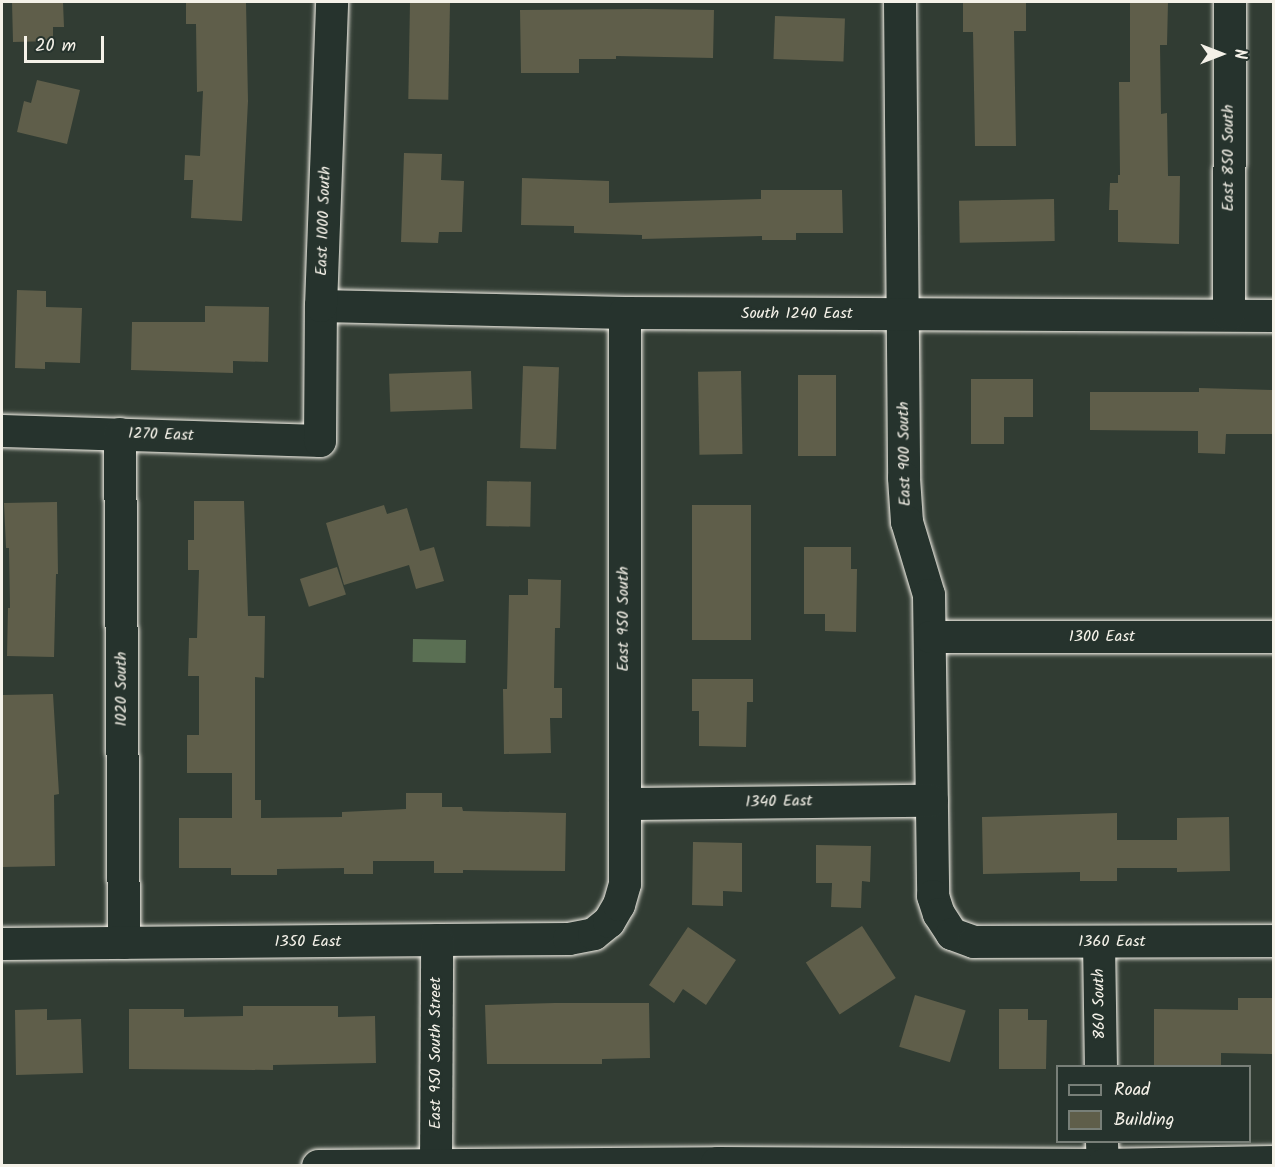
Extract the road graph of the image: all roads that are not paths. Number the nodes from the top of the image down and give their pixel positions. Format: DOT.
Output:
graph roads {
  1 [pos="332,2"];
  2 [pos="900,2"];
  3 [pos="1230,2"];
  4 [pos="321,306"];
  5 [pos="625,313"];
  6 [pos="903,315"];
  7 [pos="1229,315"];
  8 [pos="1274,316"];
  9 [pos="2,431"];
  10 [pos="120,434"];
  11 [pos="320,441"];
  12 [pos="930,637"];
  13 [pos="1274,637"];
  14 [pos="932,801"];
  15 [pos="625,804"];
  16 [pos="609,922"];
  17 [pos="952,934"];
  18 [pos="437,940"];
  19 [pos="1274,941"];
  20 [pos="1099,942"];
  21 [pos="124,943"];
  22 [pos="2,944"];
  23 [pos="1101,1065"];
  24 [pos="1102,1143"];
  25 [pos="1274,1162"];
  26 [pos="717,1164"];
  27 [pos="436,1165"];
  28 [pos="1102,1165"];
  29 [pos="318,1166"];
  1 -- 4 [label="street, East 1000 South"];
  2 -- 6 [label="street, East 900 South"];
  3 -- 7 [label="street, East 850 South"];
  4 -- 5 [label="street, South 1240 East"];
  4 -- 11 [label="street, East 1000 South"];
  5 -- 6 [label="street, South 1240 East"];
  5 -- 15 [label="street, East 950 South"];
  6 -- 7 [label="street, South 1240 East"];
  6 -- 12 [label="street, East 900 South"];
  7 -- 8 [label="street, South 1240 East"];
  9 -- 10 [label="street, 1270 East"];
  10 -- 11 [label="street, 1270 East"];
  10 -- 21 [label="street, 1020 South"];
  12 -- 13 [label="street, 1300 East"];
  12 -- 14 [label="street, East 900 South"];
  14 -- 15 [label="street, 1340 East"];
  14 -- 17 [label="street, East 900 South"];
  15 -- 16 [label="street, East 950 South"];
  16 -- 18 [label="street, 1350 East"];
  17 -- 20 [label="street, 1360 East"];
  18 -- 21 [label="street, 1350 East"];
  18 -- 27 [label="street, East 950 South Street"];
  19 -- 20 [label="street, 1360 East"];
  20 -- 23 [label="street, 860 South"];
  21 -- 22 [label="street, 1350 East"];
  24 -- 28 [label="street"];
  25 -- 28 [label="street"];
  26 -- 27 [label="street"];
  26 -- 28 [label="street"];
  27 -- 29 [label="street"];
}
